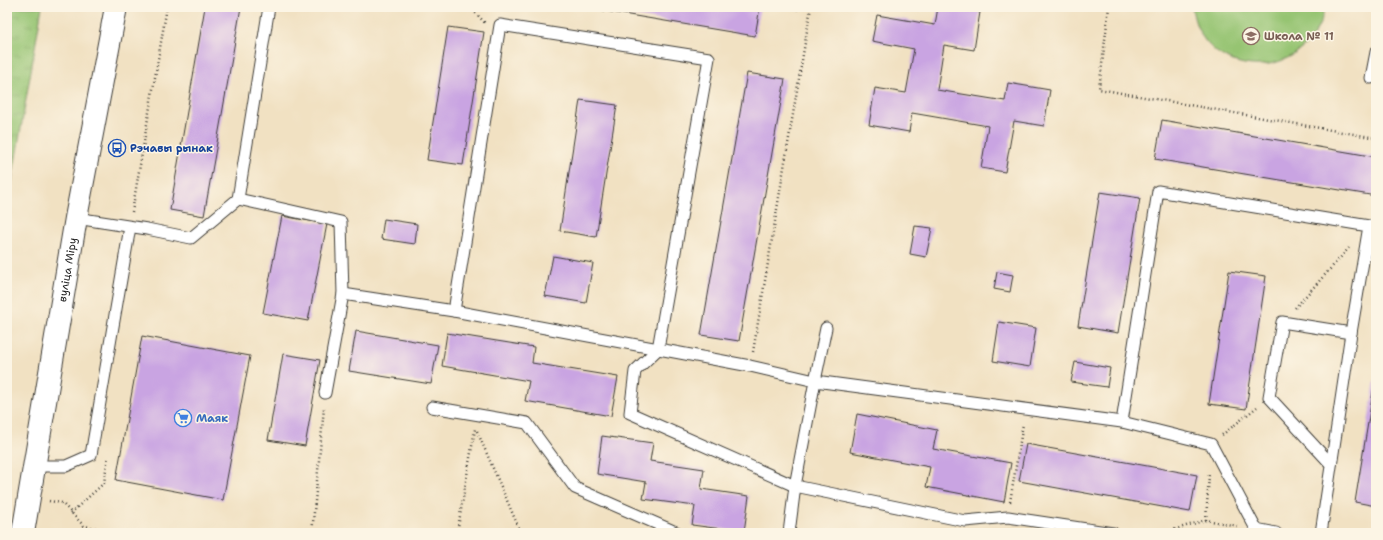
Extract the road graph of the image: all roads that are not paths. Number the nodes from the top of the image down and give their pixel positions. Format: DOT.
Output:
graph roads {
  1 [pos="116,7"];
  2 [pos="269,7"];
  3 [pos="1376,52"];
  4 [pos="1371,78"];
  5 [pos="238,199"];
  6 [pos="76,218"];
  7 [pos="130,227"];
  8 [pos="343,294"];
  9 [pos="454,311"];
  10 [pos="826,328"];
  11 [pos="1350,333"];
  12 [pos="658,349"];
  13 [pos="815,381"];
  14 [pos="325,393"];
  15 [pos="432,407"];
  16 [pos="1122,422"];
  17 [pos="1331,464"];
  18 [pos="34,466"];
  19 [pos="795,486"];
  20 [pos="22,533"];
  21 [pos="678,533"];
  22 [pos="789,533"];
  23 [pos="1112,533"];
  24 [pos="1276,533"];
  25 [pos="1321,533"];
  1 -- 6 [label="main road, вуліца Міру"];
  2 -- 5 [label="lane"];
  3 -- 4 [label="lane"];
  5 -- 7 [label="lane"];
  5 -- 8 [label="lane"];
  6 -- 7 [label="lane"];
  6 -- 18 [label="main road, вуліца Міру"];
  7 -- 18 [label="lane"];
  8 -- 9 [label="lane"];
  8 -- 14 [label="lane"];
  9 -- 12 [label="lane"];
  9 -- 12 [label="lane"];
  10 -- 13 [label="lane"];
  11 -- 16 [label="lane"];
  11 -- 17 [label="lane"];
  11 -- 17 [label="lane"];
  12 -- 13 [label="lane"];
  12 -- 19 [label="lane"];
  13 -- 16 [label="lane"];
  13 -- 19 [label="lane"];
  15 -- 21 [label="lane"];
  16 -- 24 [label="lane"];
  17 -- 25 [label="lane"];
  18 -- 20 [label="main road, вуліца Міру"];
  19 -- 22 [label="lane"];
  19 -- 23 [label="lane"];
}
